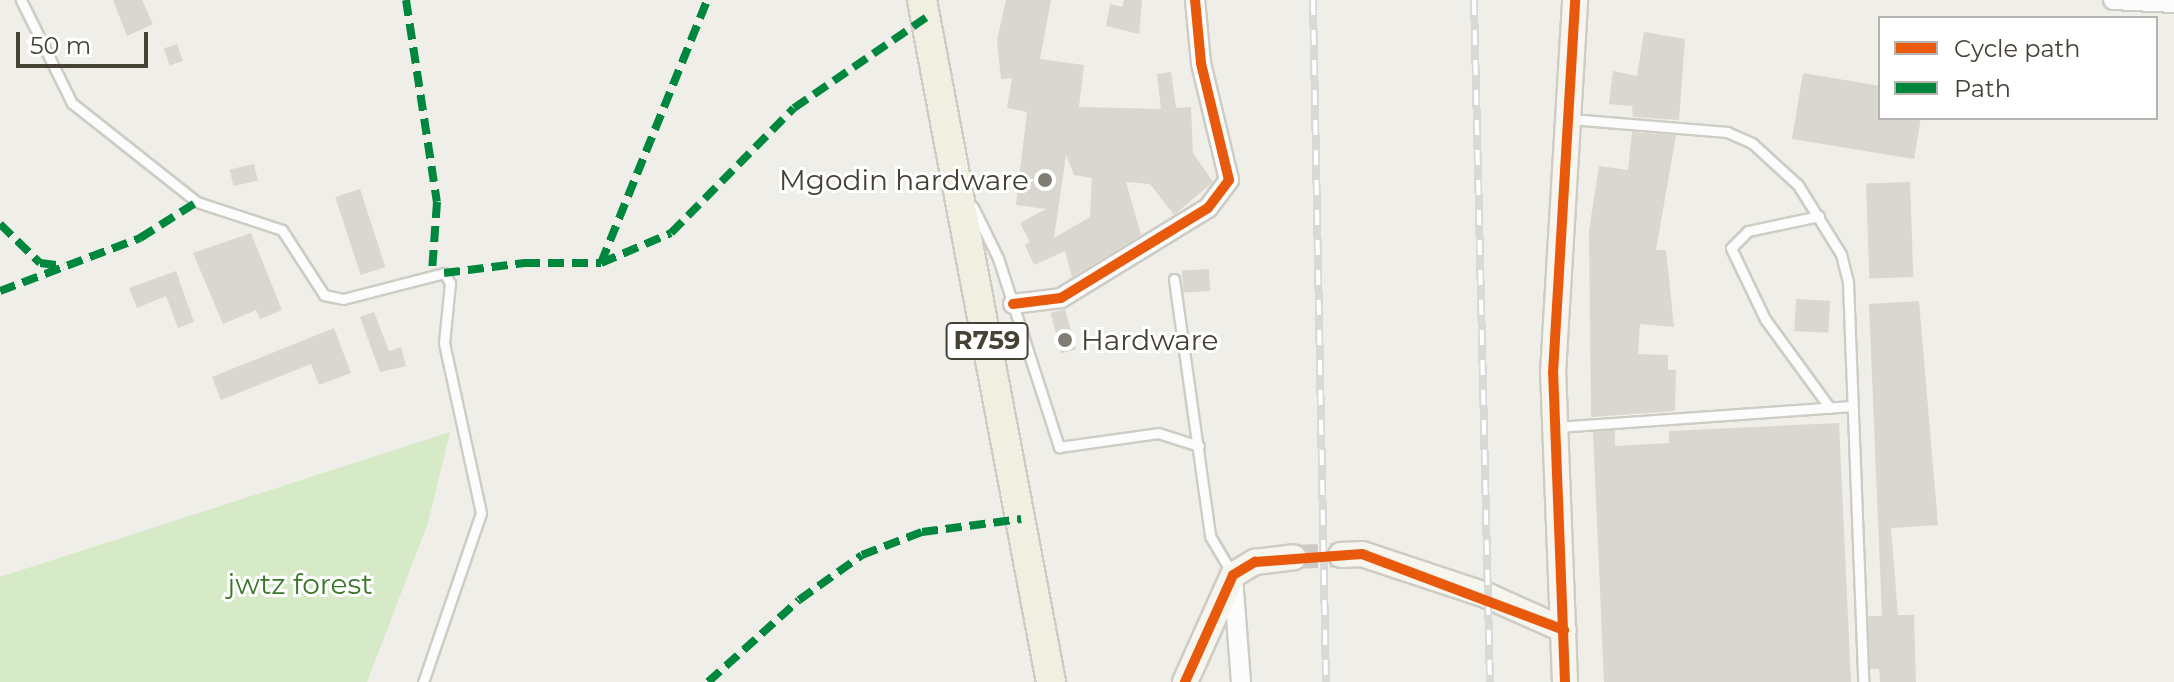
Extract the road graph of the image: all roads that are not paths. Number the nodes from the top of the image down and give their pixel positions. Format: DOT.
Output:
graph roads {
  1 [pos="21,0"];
  2 [pos="922,0"];
  3 [pos="1195,0"];
  4 [pos="1575,0"];
  5 [pos="2113,0"];
  6 [pos="2174,3"];
  7 [pos="1570,119"];
  8 [pos="955,172"];
  9 [pos="1819,216"];
  10 [pos="1174,279"];
  11 [pos="1013,304"];
  12 [pos="1851,406"];
  13 [pos="1830,408"];
  14 [pos="1558,427"];
  15 [pos="1199,446"];
  16 [pos="1341,555"];
  17 [pos="1294,557"];
  18 [pos="1233,575"];
  19 [pos="1564,630"];
  20 [pos="423,682"];
  21 [pos="1051,682"];
  22 [pos="1185,682"];
  23 [pos="1241,682"];
  24 [pos="1565,682"];
  25 [pos="1863,682"];
  1 -- 20 [label="lane"];
  2 -- 8 [label="main road, R759"];
  3 -- 11 [label="street"];
  4 -- 7 [label="street"];
  5 -- 6 [label="street"];
  7 -- 9 [label="lane"];
  7 -- 14 [label="street"];
  8 -- 11 [label="lane"];
  8 -- 21 [label="main road, R759"];
  9 -- 12 [label="lane"];
  9 -- 13 [label="lane"];
  10 -- 15 [label="lane"];
  11 -- 15 [label="lane"];
  12 -- 13 [label="lane"];
  12 -- 25 [label="lane"];
  13 -- 14 [label="lane"];
  14 -- 19 [label="street"];
  15 -- 18 [label="lane"];
  16 -- 19 [label="street"];
  17 -- 18 [label="street"];
  18 -- 22 [label="street"];
  18 -- 23 [label="street"];
  19 -- 24 [label="street"];
}
